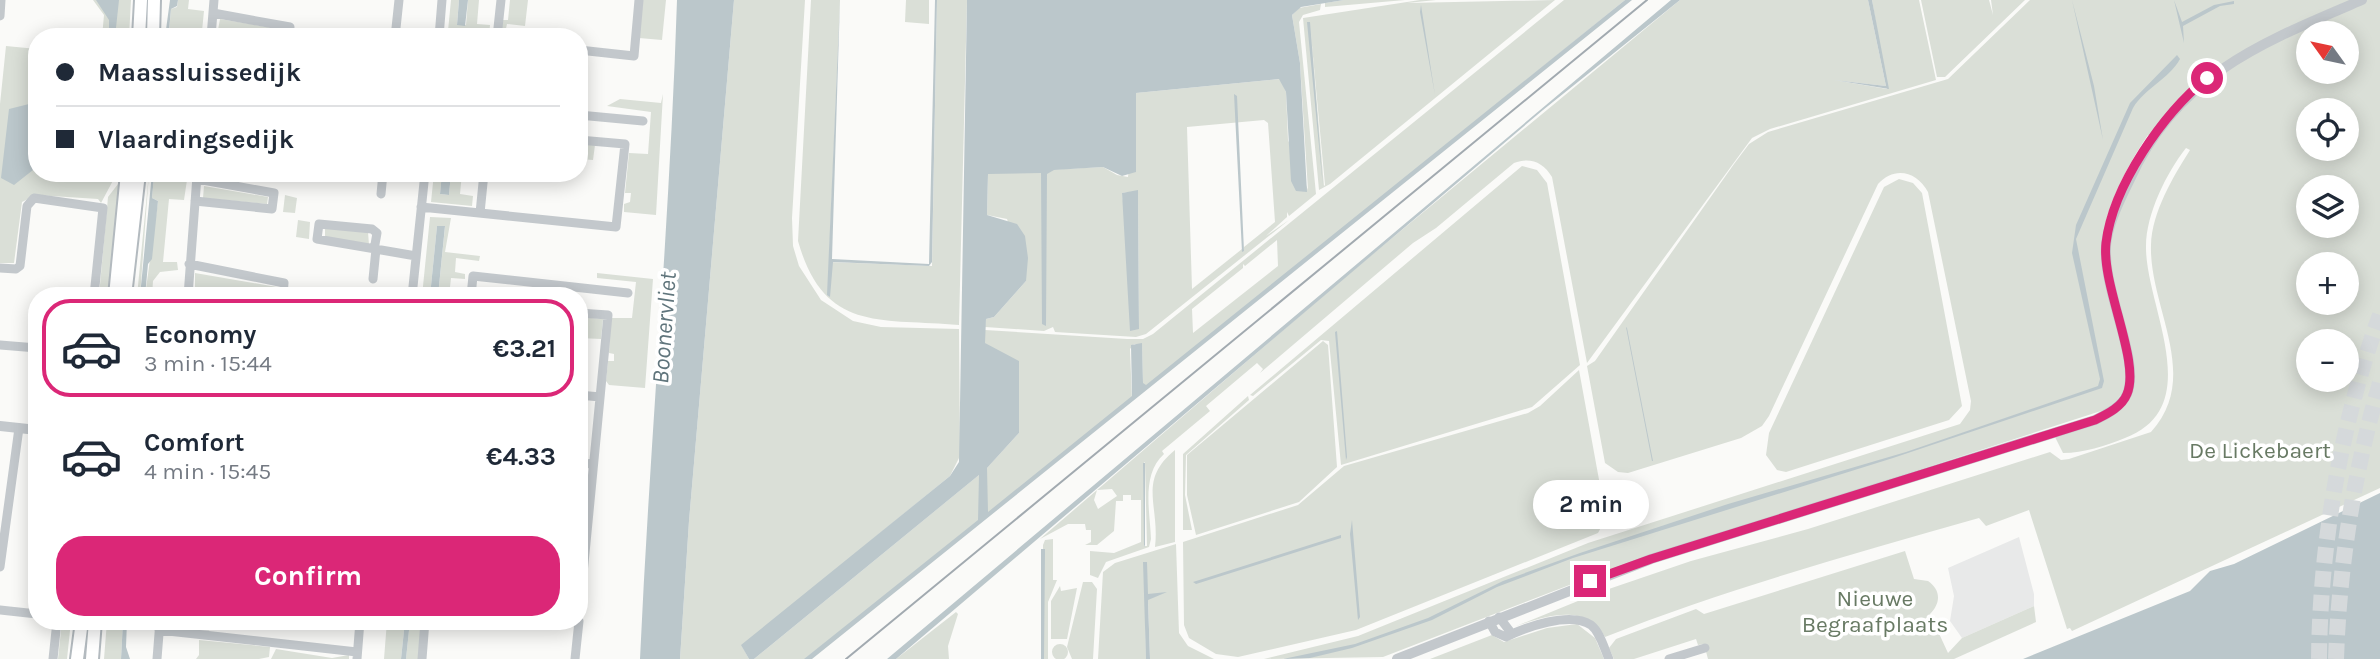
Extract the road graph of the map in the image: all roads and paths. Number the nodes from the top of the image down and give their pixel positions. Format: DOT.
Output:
graph roads {
  1 [pos="1,0"];
  2 [pos="141,0"];
  3 [pos="154,0"];
  4 [pos="214,0"];
  5 [pos="399,0"];
  6 [pos="439,0"];
  7 [pos="501,0"];
  8 [pos="639,0"];
  9 [pos="2362,0"];
  10 [pos="213,13"];
  11 [pos="0,16"];
  12 [pos="139,28"];
  13 [pos="153,28"];
  14 [pos="212,28"];
  15 [pos="290,28"];
  16 [pos="396,28"];
  17 [pos="439,28"];
  18 [pos="498,28"];
  19 [pos="588,51"];
  20 [pos="588,116"];
  21 [pos="643,121"];
  22 [pos="588,141"];
  23 [pos="126,182"];
  24 [pos="138,182"];
  25 [pos="197,182"];
  26 [pos="224,182"];
  27 [pos="382,182"];
  28 [pos="424,182"];
  29 [pos="483,182"];
  30 [pos="381,194"];
  31 [pos="195,201"];
  32 [pos="421,207"];
  33 [pos="480,213"];
  34 [pos="375,249"];
  35 [pos="416,256"];
  36 [pos="189,264"];
  37 [pos="0,268"];
  38 [pos="373,279"];
  39 [pos="95,287"];
  40 [pos="116,287"];
  41 [pos="126,287"];
  42 [pos="188,287"];
  43 [pos="284,287"];
  44 [pos="413,287"];
  45 [pos="472,287"];
  46 [pos="573,287"];
  47 [pos="588,289"];
  48 [pos="628,293"];
  49 [pos="588,314"];
  50 [pos="0,345"];
  51 [pos="28,347"];
  52 [pos="588,396"];
  53 [pos="600,397"];
  54 [pos="0,426"];
  55 [pos="19,428"];
  56 [pos="28,429"];
  57 [pos="588,464"];
  58 [pos="593,464"];
  59 [pos="588,502"];
  60 [pos="0,567"];
  61 [pos="0,610"];
  62 [pos="28,613"];
  63 [pos="1494,619"];
  64 [pos="56,630"];
  65 [pos="81,630"];
  66 [pos="94,630"];
  67 [pos="160,630"];
  68 [pos="187,630"];
  69 [pos="359,630"];
  70 [pos="424,630"];
  71 [pos="578,630"];
  72 [pos="1705,648"];
  73 [pos="357,655"];
  74 [pos="53,659"];
  75 [pos="77,659"];
  76 [pos="92,659"];
  77 [pos="157,659"];
  78 [pos="422,659"];
  79 [pos="575,659"];
  80 [pos="1397,659"];
  81 [pos="1609,659"];
  82 [pos="1669,659"];
  1 -- 11 [label="street"];
  2 -- 12 [label="main road"];
  3 -- 13 [label="main road"];
  4 -- 10 [label="street"];
  5 -- 16 [label="street"];
  6 -- 17 [label="street"];
  7 -- 18 [label="street"];
  8 -- 19 [label="street"];
  9 -- 63 [label="street"];
  10 -- 14 [label="street"];
  10 -- 15 [label="street"];
  20 -- 21 [label="street"];
  22 -- 33 [label="street"];
  23 -- 40 [label="main road"];
  24 -- 41 [label="main road"];
  25 -- 31 [label="street"];
  26 -- 31 [label="street"];
  27 -- 30 [label="street"];
  28 -- 32 [label="street"];
  29 -- 33 [label="street"];
  31 -- 36 [label="street"];
  32 -- 33 [label="street"];
  32 -- 35 [label="street"];
  34 -- 34 [label="street"];
  34 -- 35 [label="street"];
  34 -- 38 [label="street"];
  35 -- 44 [label="street"];
  36 -- 42 [label="street"];
  36 -- 43 [label="street"];
  37 -- 39 [label="street"];
  45 -- 46 [label="street"];
  47 -- 48 [label="street"];
  49 -- 53 [label="street"];
  50 -- 51 [label="street"];
  52 -- 53 [label="street"];
  53 -- 58 [label="street"];
  54 -- 55 [label="street"];
  55 -- 56 [label="street"];
  55 -- 60 [label="street"];
  57 -- 58 [label="street"];
  58 -- 59 [label="street"];
  61 -- 62 [label="street"];
  63 -- 80 [label="street"];
  63 -- 81 [label="street"];
  64 -- 74 [label="street"];
  65 -- 75 [label="main road"];
  66 -- 76 [label="main road"];
  67 -- 77 [label="street"];
  68 -- 73 [label="street"];
  69 -- 73 [label="street"];
  70 -- 78 [label="street"];
  71 -- 79 [label="street"];
  72 -- 82 [label="street"];
}
